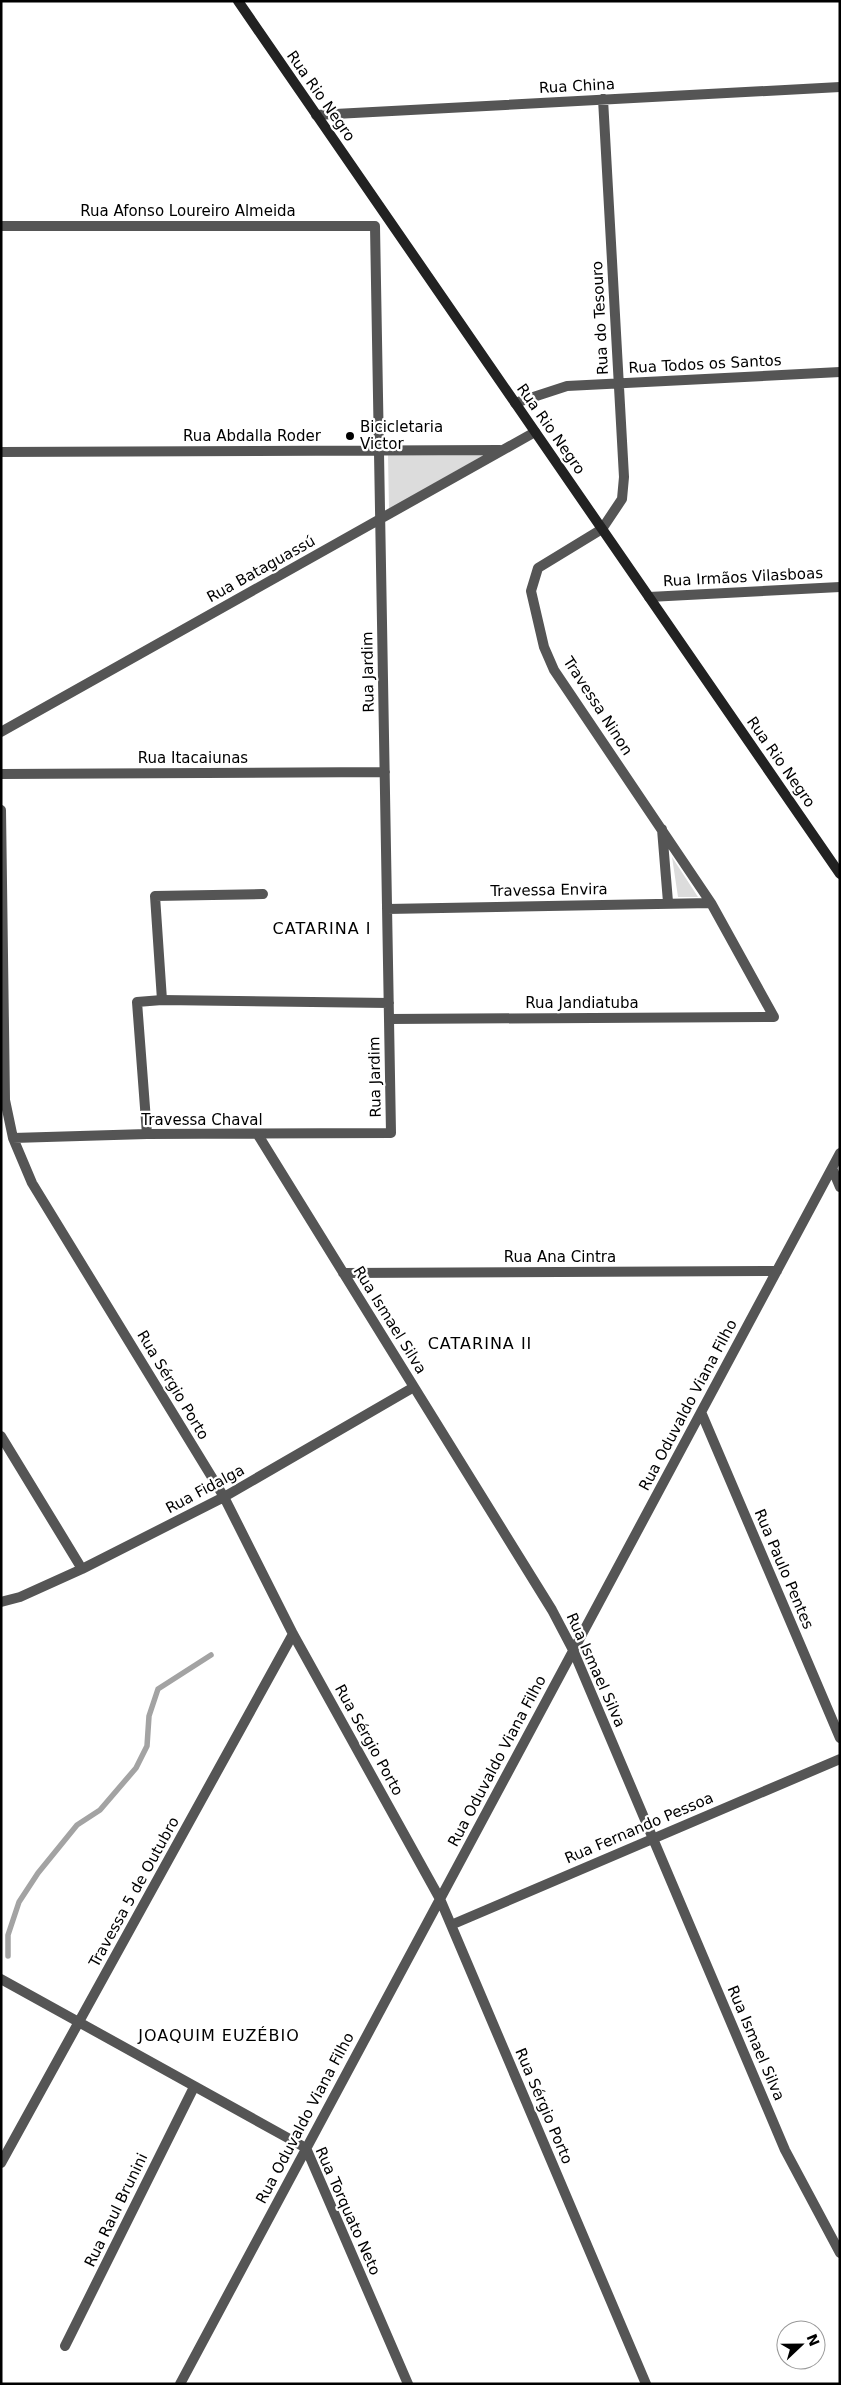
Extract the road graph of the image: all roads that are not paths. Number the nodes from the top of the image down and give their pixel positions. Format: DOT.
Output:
graph roads {
  1 [pos="238,1"];
  2 [pos="840,87"];
  3 [pos="603,99"];
  4 [pos="316,114"];
  5 [pos="387,218"];
  6 [pos="1,226"];
  7 [pos="375,226"];
  8 [pos="840,372"];
  9 [pos="619,384"];
  10 [pos="515,403"];
  11 [pos="535,432"];
  12 [pos="502,450"];
  13 [pos="379,451"];
  14 [pos="1,452"];
  15 [pos="380,519"];
  16 [pos="602,529"];
  17 [pos="840,587"];
  18 [pos="649,597"];
  19 [pos="1,732"];
  20 [pos="385,772"];
  21 [pos="1,774"];
  22 [pos="1,810"];
  23 [pos="662,828"];
  24 [pos="840,874"];
  25 [pos="263,894"];
  26 [pos="668,902"];
  27 [pos="711,903"];
  28 [pos="387,909"];
  29 [pos="162,1000"];
  30 [pos="389,1003"];
  31 [pos="774,1017"];
  32 [pos="389,1019"];
  33 [pos="391,1133"];
  34 [pos="147,1134"];
  35 [pos="258,1135"];
  36 [pos="13,1138"];
  37 [pos="840,1153"];
  38 [pos="832,1168"];
  39 [pos="840,1187"];
  40 [pos="777,1271"];
  41 [pos="344,1273"];
  42 [pos="414,1387"];
  43 [pos="701,1412"];
  44 [pos="1,1436"];
  45 [pos="224,1498"];
  46 [pos="82,1569"];
  47 [pos="1,1602"];
  48 [pos="293,1634"];
  49 [pos="573,1650"];
  50 [pos="840,1738"];
  51 [pos="840,1759"];
  52 [pos="653,1838"];
  53 [pos="440,1899"];
  54 [pos="451,1925"];
  55 [pos="1,1979"];
  56 [pos="79,2024"];
  57 [pos="194,2087"];
  58 [pos="306,2148"];
  59 [pos="1,2163"];
  60 [pos="840,2253"];
  61 [pos="65,2346"];
  62 [pos="180,2384"];
  63 [pos="408,2384"];
  64 [pos="646,2384"];
  1 -- 4 [label="main road, Rua Rio Negro"];
  2 -- 3 [label="street, Rua China"];
  3 -- 4 [label="street, Rua China"];
  3 -- 9 [label="street, Rua do Tesouro"];
  4 -- 5 [label="main road, Rua Rio Negro"];
  5 -- 7 [label="street"];
  5 -- 10 [label="main road, Rua Rio Negro"];
  6 -- 7 [label="street, Rua Afonso Loureiro Almeida"];
  7 -- 13 [label="street, Rua Jardim"];
  8 -- 9 [label="street, Rua Todos os Santos"];
  9 -- 10 [label="street, Rua Todos os Santos"];
  9 -- 16 [label="street, Rua do Tesouro"];
  10 -- 11 [label="main road, Rua Rio Negro"];
  11 -- 12 [label="street, Rua Bataguassú"];
  11 -- 16 [label="main road, Rua Rio Negro"];
  12 -- 13 [label="street, Rua Abdalla Roder"];
  12 -- 15 [label="street, Rua Bataguassú"];
  13 -- 14 [label="street, Rua Abdalla Roder"];
  13 -- 15 [label="street, Rua Jardim"];
  15 -- 19 [label="street, Rua Bataguassú"];
  15 -- 20 [label="street, Rua Jardim"];
  16 -- 18 [label="main road, Rua Rio Negro"];
  16 -- 23 [label="street, Travessa Ninon"];
  17 -- 18 [label="street, Rua Irmãos Vilasboas"];
  18 -- 24 [label="main road, Rua Rio Negro"];
  20 -- 21 [label="street, Rua Itacaiunas"];
  20 -- 28 [label="street, Rua Jardim"];
  22 -- 36 [label="street, Rua Sérgio Porto"];
  23 -- 26 [label="street, Travessa Ninon"];
  23 -- 27 [label="street, Travessa Ninon"];
  25 -- 29 [label="street"];
  26 -- 27 [label="street, Travessa Envira"];
  26 -- 28 [label="street, Travessa Envira"];
  27 -- 31 [label="street, Travessa Ninon"];
  28 -- 30 [label="street, Rua Jardim"];
  29 -- 30 [label="street"];
  29 -- 34 [label="street"];
  30 -- 32 [label="street, Rua Jardim"];
  31 -- 32 [label="street, Rua Jandiatuba"];
  32 -- 33 [label="street, Rua Jardim"];
  33 -- 35 [label="street, Travessa Chaval"];
  34 -- 35 [label="street, Travessa Chaval"];
  34 -- 36 [label="street, Travessa Chaval"];
  35 -- 41 [label="street, Rua Ismael Silva"];
  36 -- 45 [label="street, Rua Sérgio Porto"];
  37 -- 38 [label="street, Rua Oduvaldo Viana Filho"];
  38 -- 39 [label="street"];
  38 -- 40 [label="street, Rua Oduvaldo Viana Filho"];
  40 -- 41 [label="street, Rua Ana Cintra"];
  40 -- 43 [label="street, Rua Oduvaldo Viana Filho"];
  41 -- 42 [label="street, Rua Ismael Silva"];
  42 -- 45 [label="street, Rua Fidalga"];
  42 -- 49 [label="street, Rua Ismael Silva"];
  43 -- 49 [label="street, Rua Oduvaldo Viana Filho"];
  43 -- 50 [label="street, Rua Paulo Pentes"];
  44 -- 46 [label="street"];
  45 -- 46 [label="street, Rua Fidalga"];
  45 -- 48 [label="street, Rua Sérgio Porto"];
  46 -- 47 [label="street, Rua Fidalga"];
  48 -- 53 [label="street, Rua Sérgio Porto"];
  48 -- 56 [label="street, Travessa 5 de Outubro"];
  49 -- 52 [label="street, Rua Ismael Silva"];
  49 -- 53 [label="street, Rua Oduvaldo Viana Filho"];
  51 -- 52 [label="street, Rua Fernando Pessoa"];
  52 -- 54 [label="street, Rua Fernando Pessoa"];
  52 -- 60 [label="street, Rua Ismael Silva"];
  53 -- 54 [label="street, Rua Sérgio Porto"];
  53 -- 58 [label="street, Rua Oduvaldo Viana Filho"];
  54 -- 64 [label="street, Rua Sérgio Porto"];
  55 -- 56 [label="street, Rua Torquato Neto"];
  56 -- 57 [label="street, Rua Torquato Neto"];
  56 -- 59 [label="street, Travessa 5 de Outubro"];
  57 -- 58 [label="street, Rua Torquato Neto"];
  57 -- 61 [label="street, Rua Raul Brunini"];
  58 -- 62 [label="street, Rua Oduvaldo Viana Filho"];
  58 -- 63 [label="street, Rua Torquato Neto"];
}
